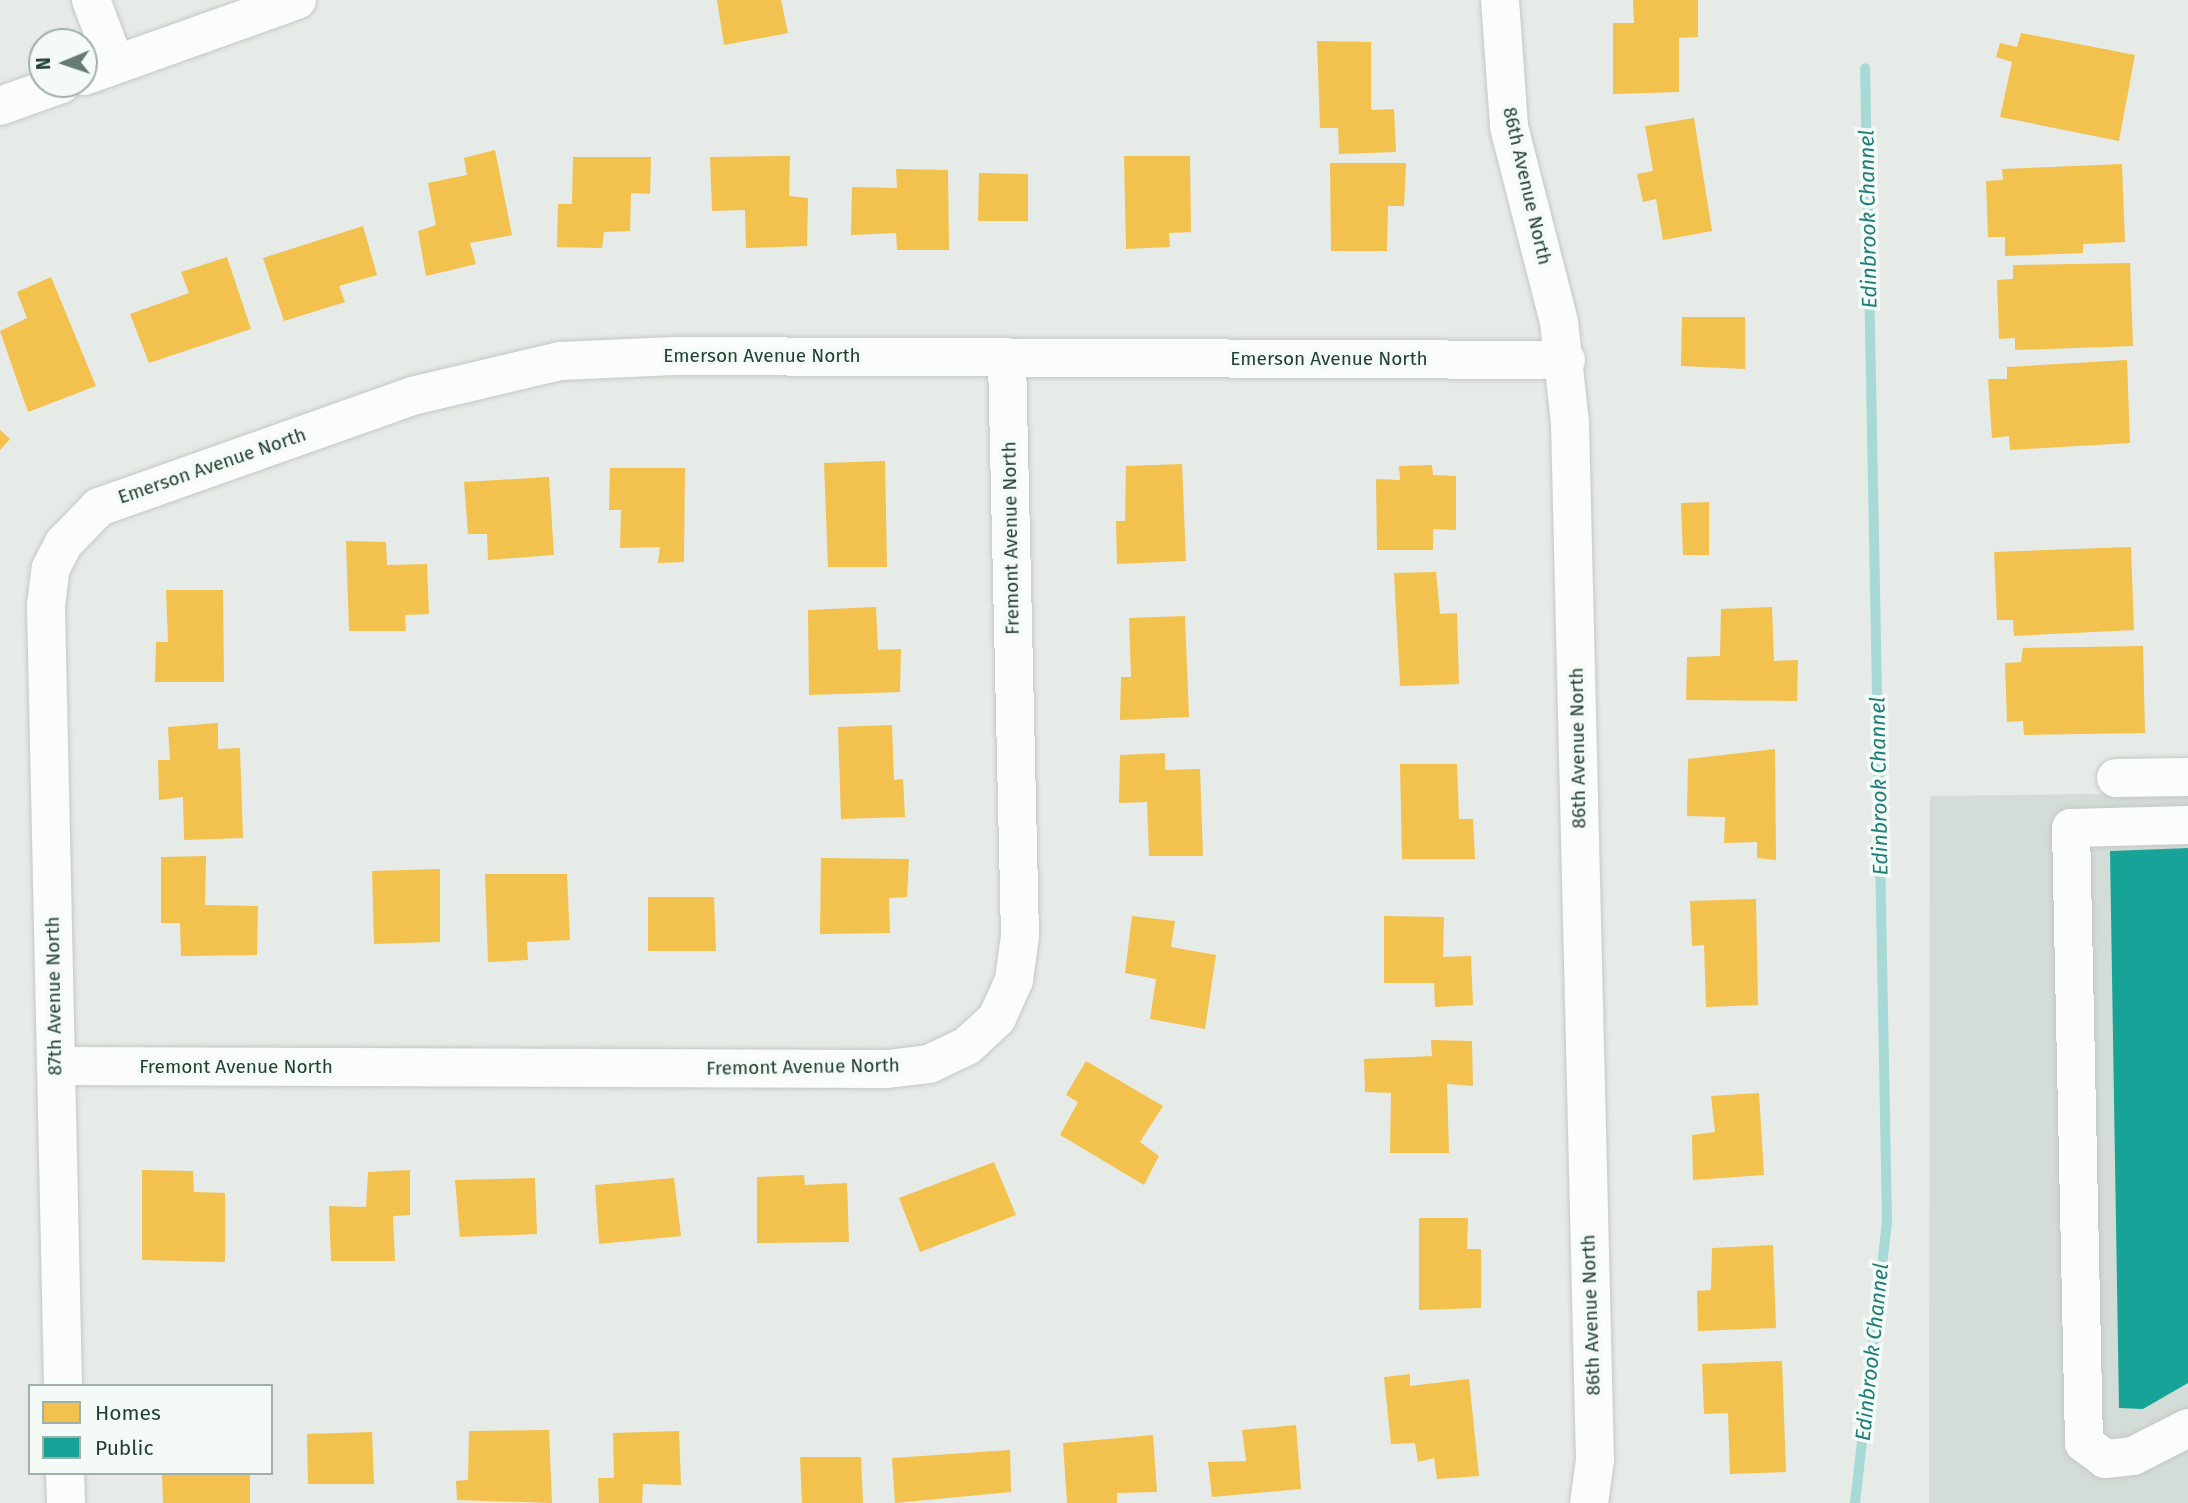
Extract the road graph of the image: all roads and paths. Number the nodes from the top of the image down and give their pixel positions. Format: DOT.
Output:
graph roads {
  1 [pos="91,0"];
  2 [pos="1500,0"];
  3 [pos="282,3"];
  4 [pos="100,70"];
  5 [pos="28,96"];
  6 [pos="0,106"];
  7 [pos="1007,357"];
  8 [pos="1566,360"];
  9 [pos="46,606"];
  10 [pos="2188,777"];
  11 [pos="2116,778"];
  12 [pos="2188,825"];
  13 [pos="56,1066"];
  14 [pos="63,1384"];
  15 [pos="2188,1428"];
  16 [pos="65,1475"];
  17 [pos="66,1503"];
  18 [pos="1589,1503"];
  1 -- 4 [label="street"];
  2 -- 8 [label="street, 86th Avenue North"];
  3 -- 4 [label="street"];
  5 -- 6 [label="street"];
  7 -- 8 [label="street, Emerson Avenue North"];
  7 -- 9 [label="street, Emerson Avenue North"];
  7 -- 13 [label="street, Fremont Avenue North"];
  8 -- 18 [label="street, 86th Avenue North"];
  9 -- 13 [label="street, 87th Avenue North"];
  10 -- 11 [label="street"];
  12 -- 15 [label="street"];
  13 -- 14 [label="street, 87th Avenue North"];
  16 -- 17 [label="street"];
}
